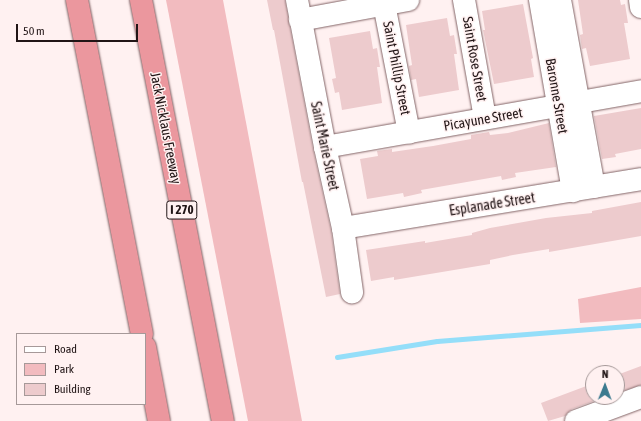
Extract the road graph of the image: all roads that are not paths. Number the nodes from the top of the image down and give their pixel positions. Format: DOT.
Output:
graph roads {
  1 [pos="77,0"];
  2 [pos="141,0"];
  3 [pos="408,0"];
  4 [pos="464,0"];
  5 [pos="540,0"];
  6 [pos="560,0"];
  7 [pos="640,0"];
  8 [pos="384,4"];
  9 [pos="641,7"];
  10 [pos="299,10"];
  11 [pos="641,91"];
  12 [pos="569,104"];
  13 [pos="485,118"];
  14 [pos="409,133"];
  15 [pos="325,147"];
  16 [pos="641,179"];
  17 [pos="594,187"];
  18 [pos="573,191"];
  19 [pos="343,228"];
  20 [pos="352,292"];
  21 [pos="142,333"];
  22 [pos="146,352"];
  23 [pos="641,397"];
  24 [pos="159,421"];
  25 [pos="223,421"];
  26 [pos="576,421"];
  1 -- 21 [label="highway"];
  2 -- 25 [label="highway, Jack Nicklaus Freeway / I 270"];
  3 -- 8 [label="street"];
  4 -- 13 [label="street, Saint Rose Street"];
  5 -- 12 [label="street, Baronne Street"];
  6 -- 12 [label="street, Baronne Street"];
  7 -- 9 [label="street"];
  8 -- 10 [label="street"];
  8 -- 14 [label="street, Saint Phillip Street"];
  10 -- 15 [label="street, Saint Marie Street"];
  11 -- 12 [label="street, Picayune Street"];
  12 -- 13 [label="street, Picayune Street"];
  12 -- 17 [label="street, Baronne Street"];
  12 -- 18 [label="street, Baronne Street"];
  13 -- 14 [label="street, Picayune Street"];
  14 -- 15 [label="street, Picayune Street"];
  15 -- 19 [label="street, Saint Marie Street"];
  16 -- 17 [label="street, Esplanade Street"];
  17 -- 18 [label="street, Esplanade Street"];
  18 -- 19 [label="street, Esplanade Street"];
  19 -- 20 [label="street, Saint Marie Street"];
  22 -- 24 [label="highway"];
  23 -- 26 [label="street"];
}
